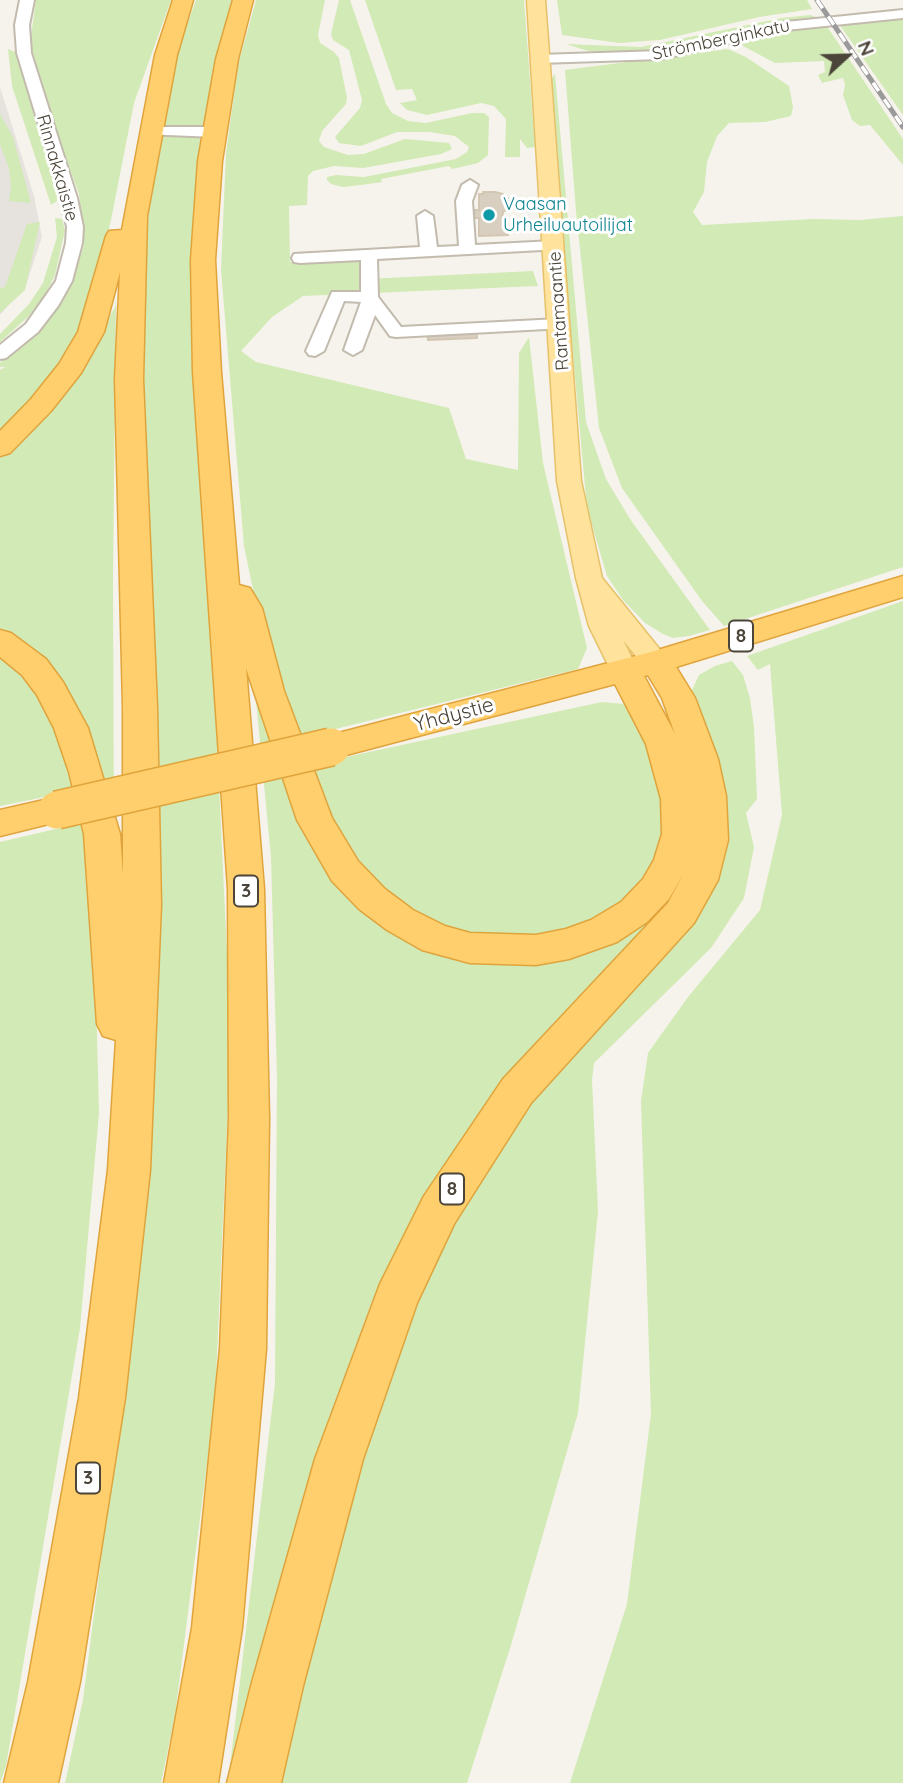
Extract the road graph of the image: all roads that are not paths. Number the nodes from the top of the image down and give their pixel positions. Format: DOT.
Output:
graph roads {
  1 [pos="27,0"];
  2 [pos="183,0"];
  3 [pos="243,0"];
  4 [pos="536,0"];
  5 [pos="903,14"];
  6 [pos="539,59"];
  7 [pos="149,131"];
  8 [pos="215,132"];
  9 [pos="470,185"];
  10 [pos="135,216"];
  11 [pos="425,216"];
  12 [pos="359,236"];
  13 [pos="554,246"];
  14 [pos="467,250"];
  15 [pos="429,252"];
  16 [pos="365,255"];
  17 [pos="300,258"];
  18 [pos="370,297"];
  19 [pos="559,324"];
  20 [pos="353,350"];
  21 [pos="315,351"];
  22 [pos="0,354"];
  23 [pos="0,446"];
  24 [pos="223,568"];
  25 [pos="903,586"];
  26 [pos="0,641"];
  27 [pos="640,666"];
  28 [pos="0,823"];
  29 [pos="129,1170"];
  30 [pos="31,1783"];
  31 [pos="191,1783"];
  32 [pos="254,1783"];
  1 -- 22 [label="street, Rinnakkaistie"];
  2 -- 7 [label="highway, 3"];
  3 -- 8 [label="highway, 3"];
  4 -- 6 [label="main road, Rantamaantie"];
  5 -- 6 [label="street, Strömberginkatu"];
  6 -- 13 [label="main road, Rantamaantie"];
  7 -- 8 [label="street"];
  7 -- 10 [label="highway, 3"];
  8 -- 24 [label="highway, 3"];
  9 -- 14 [label="street"];
  10 -- 23 [label="highway"];
  10 -- 29 [label="highway, 3"];
  11 -- 15 [label="street"];
  12 -- 16 [label="street"];
  13 -- 14 [label="street"];
  13 -- 19 [label="main road, Rantamaantie"];
  14 -- 15 [label="street"];
  15 -- 16 [label="street"];
  16 -- 17 [label="street"];
  16 -- 18 [label="street"];
  18 -- 19 [label="street"];
  18 -- 20 [label="street"];
  18 -- 21 [label="street"];
  19 -- 27 [label="main road, Rantamaantie"];
  24 -- 27 [label="highway"];
  24 -- 31 [label="highway, 3"];
  25 -- 27 [label="highway, Yhdystie / 8"];
  26 -- 29 [label="highway"];
  27 -- 28 [label="highway, Yhdystie / 8, bridge"];
  27 -- 32 [label="highway, 8"];
  29 -- 30 [label="highway, 3"];
}
